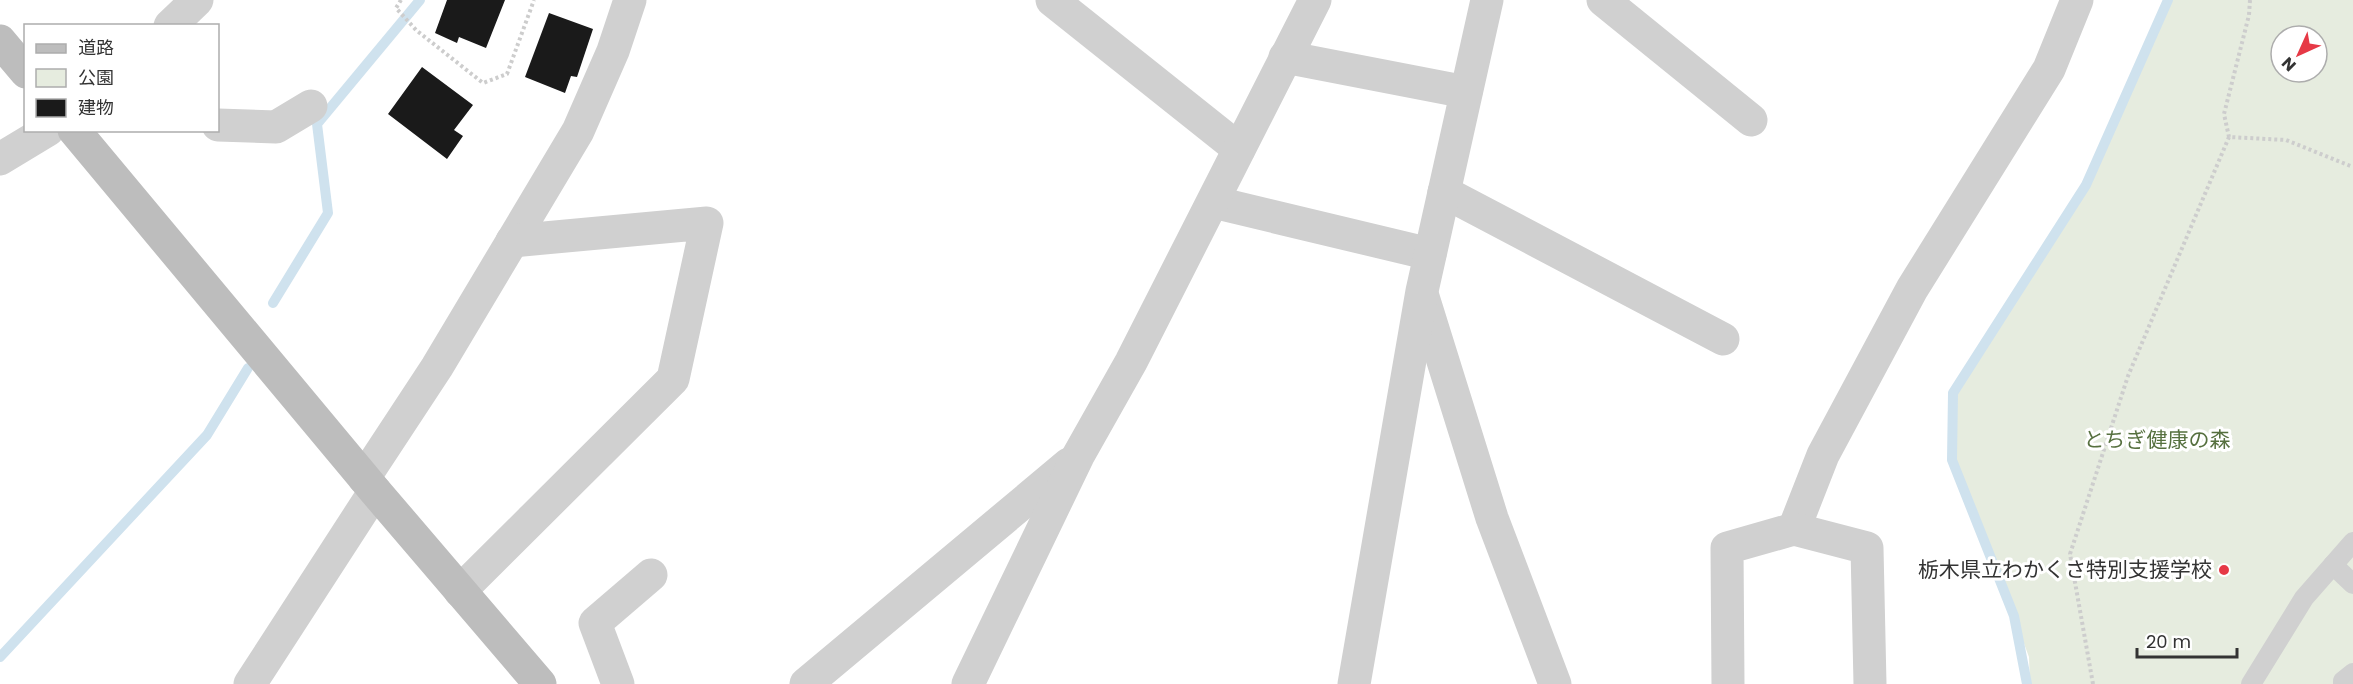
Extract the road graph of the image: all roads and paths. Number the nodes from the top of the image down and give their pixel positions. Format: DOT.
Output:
graph roads {
  1 [pos="197,0"];
  2 [pos="401,0"];
  3 [pos="534,0"];
  4 [pos="630,0"];
  5 [pos="1052,0"];
  6 [pos="1315,0"];
  7 [pos="1487,0"];
  8 [pos="1603,0"];
  9 [pos="2077,0"];
  10 [pos="2250,0"];
  11 [pos="172,24"];
  12 [pos="0,41"];
  13 [pos="1286,57"];
  14 [pos="24,70"];
  15 [pos="1466,92"];
  16 [pos="312,106"];
  17 [pos="1751,120"];
  18 [pos="219,125"];
  19 [pos="45,132"];
  20 [pos="76,132"];
  21 [pos="2229,136"];
  22 [pos="1239,149"];
  23 [pos="0,159"];
  24 [pos="2353,167"];
  25 [pos="1444,192"];
  26 [pos="1212,202"];
  27 [pos="512,241"];
  28 [pos="1430,254"];
  29 [pos="1422,291"];
  30 [pos="1723,339"];
  31 [pos="1078,456"];
  32 [pos="370,485"];
  33 [pos="1794,529"];
  34 [pos="2353,542"];
  35 [pos="2333,565"];
  36 [pos="651,575"];
  37 [pos="2353,584"];
  38 [pos="460,591"];
  39 [pos="2353,673"];
  40 [pos="250,684"];
  41 [pos="540,684"];
  42 [pos="618,684"];
  43 [pos="806,684"];
  44 [pos="968,684"];
  45 [pos="1354,684"];
  46 [pos="1555,684"];
  47 [pos="1728,684"];
  48 [pos="1870,684"];
  49 [pos="2093,684"];
  50 [pos="2251,684"];
  51 [pos="2343,684"];
  1 -- 11 [label="street"];
  2 -- 3 [label="path"];
  4 -- 27 [label="street"];
  5 -- 22 [label="street"];
  6 -- 13 [label="street"];
  7 -- 15 [label="street"];
  8 -- 17 [label="street"];
  9 -- 33 [label="street"];
  10 -- 21 [label="path"];
  12 -- 14 [label="street"];
  13 -- 15 [label="street"];
  13 -- 22 [label="street"];
  15 -- 25 [label="street"];
  16 -- 18 [label="street"];
  19 -- 23 [label="street"];
  20 -- 32 [label="street"];
  21 -- 24 [label="path"];
  21 -- 49 [label="path"];
  22 -- 26 [label="street"];
  25 -- 28 [label="street"];
  25 -- 30 [label="street"];
  26 -- 28 [label="street"];
  26 -- 31 [label="street"];
  27 -- 32 [label="street"];
  27 -- 38 [label="street"];
  28 -- 29 [label="street"];
  29 -- 45 [label="street"];
  29 -- 46 [label="street"];
  31 -- 43 [label="street"];
  31 -- 44 [label="street"];
  32 -- 38 [label="street"];
  32 -- 40 [label="street"];
  33 -- 47 [label="street"];
  33 -- 48 [label="street"];
  34 -- 35 [label="lane"];
  35 -- 37 [label="lane"];
  35 -- 50 [label="lane"];
  36 -- 42 [label="street"];
  38 -- 41 [label="street"];
  39 -- 51 [label="lane"];
}
